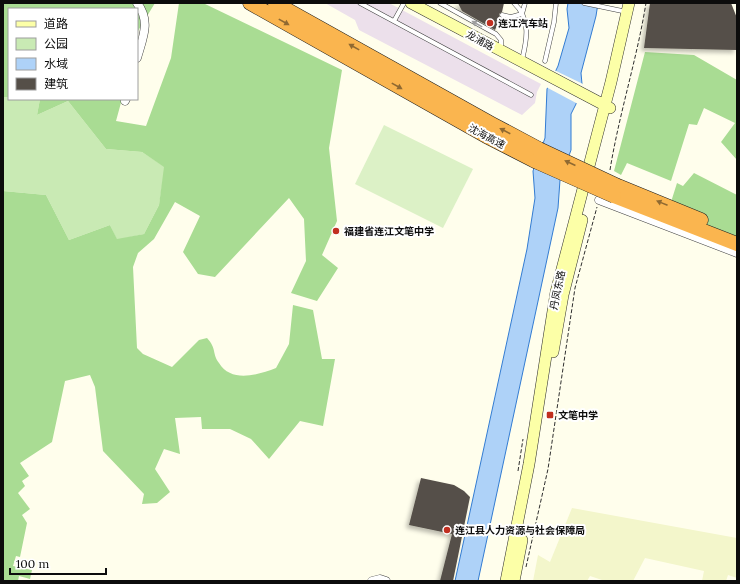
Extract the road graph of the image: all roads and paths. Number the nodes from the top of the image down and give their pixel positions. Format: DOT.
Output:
graph roads {
  1 [pos="137,3"];
  2 [pos="250,3"];
  3 [pos="275,3"];
  4 [pos="360,3"];
  5 [pos="404,3"];
  6 [pos="411,3"];
  7 [pos="440,3"];
  8 [pos="514,3"];
  9 [pos="525,3"];
  10 [pos="556,3"];
  11 [pos="584,3"];
  12 [pos="636,3"];
  13 [pos="646,3"];
  14 [pos="628,8"];
  15 [pos="522,14"];
  16 [pos="502,16"];
  17 [pos="394,21"];
  18 [pos="501,51"];
  19 [pos="138,54"];
  20 [pos="521,62"];
  21 [pos="545,62"];
  22 [pos="531,95"];
  23 [pos="608,107"];
  24 [pos="537,155"];
  25 [pos="609,175"];
  26 [pos="600,200"];
  27 [pos="737,234"];
  28 [pos="737,244"];
  29 [pos="737,253"];
  30 [pos="525,573"];
  31 [pos="372,581"];
  32 [pos="386,581"];
  33 [pos="506,581"];
  34 [pos="514,581"];
  1 -- 19 [label="street"];
  2 -- 24 [label="highway, 沈海高速, one-way"];
  24 -- 3 [label="highway, 沈海高速, one-way"];
  4 -- 17 [label="lane"];
  5 -- 17 [label="lane"];
  6 -- 18 [label="main road, 龙浦路"];
  18 -- 7 [label="lane, one-way"];
  8 -- 15 [label="lane"];
  9 -- 15 [label="lane"];
  10 -- 21 [label="lane"];
  11 -- 14 [label="lane"];
  12 -- 23 [label="main road, 丹凤东路"];
  13 -- 25 [label="path"];
  14 -- 23 [label="main road, 丹凤东路"];
  15 -- 16 [label="lane"];
  15 -- 20 [label="lane"];
  17 -- 22 [label="lane"];
  18 -- 20 [label="main road, 龙浦路"];
  20 -- 23 [label="main road, 龙浦路"];
  23 -- 33 [label="main road, 丹凤东路"];
  23 -- 34 [label="main road, 丹凤东路"];
  27 -- 24 [label="highway, 沈海高速, one-way, bridge"];
  24 -- 28 [label="highway, 沈海高速, bridge"];
  26 -- 29 [label="street"];
  26 -- 30 [label="path"];
  31 -- 32 [label="street"];
}
